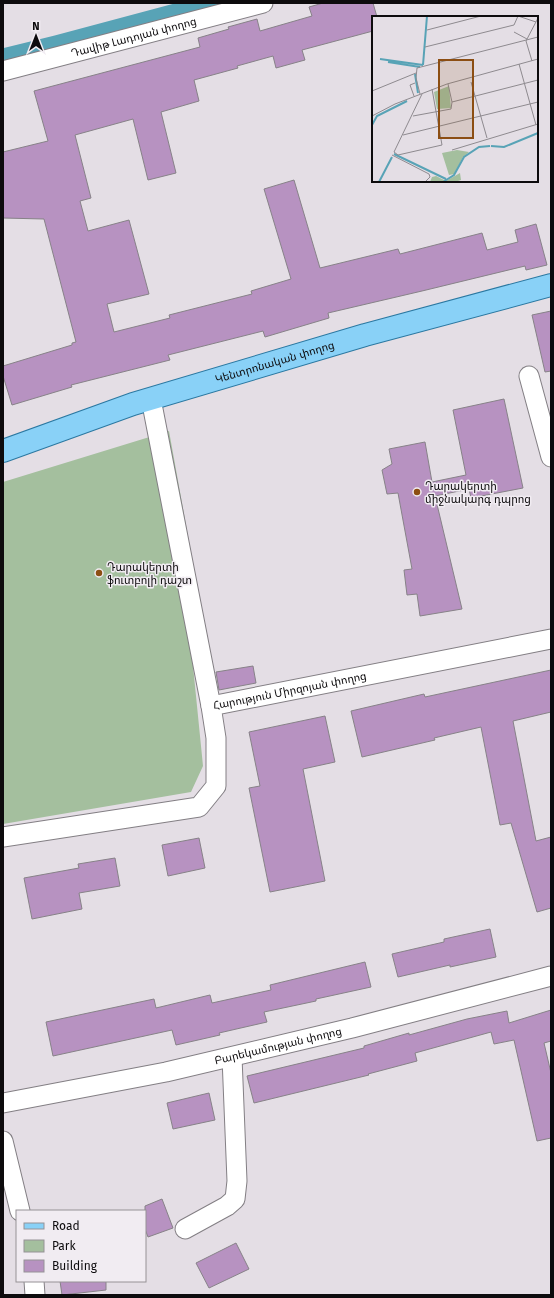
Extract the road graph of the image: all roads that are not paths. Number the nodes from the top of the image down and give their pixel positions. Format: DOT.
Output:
graph roads {
  1 [pos="264,3"];
  2 [pos="3,71"];
  3 [pos="551,285"];
  4 [pos="529,376"];
  5 [pos="151,399"];
  6 [pos="3,451"];
  7 [pos="551,457"];
  8 [pos="551,639"];
  9 [pos="211,706"];
  10 [pos="3,837"];
  11 [pos="551,976"];
  12 [pos="232,1057"];
  13 [pos="3,1103"];
  14 [pos="3,1141"];
  15 [pos="20,1210"];
  16 [pos="185,1229"];
  17 [pos="34,1282"];
  18 [pos="35,1295"];
  1 -- 2 [label="street, Դավիթ Լադոյան փողոց"];
  3 -- 5 [label="main road, Կենտրոնական փողոց"];
  4 -- 7 [label="street"];
  5 -- 6 [label="main road, Կենտրոնական փողոց"];
  5 -- 9 [label="street"];
  8 -- 9 [label="street, Հարություն Միրզոյան փողոց"];
  9 -- 10 [label="street, Հարություն Միրզոյան փողոց"];
  11 -- 12 [label="street, Բարեկամության փողոց"];
  12 -- 13 [label="street, Բարեկամության փողոց"];
  12 -- 16 [label="street"];
  14 -- 15 [label="street"];
  17 -- 18 [label="street"];
}
